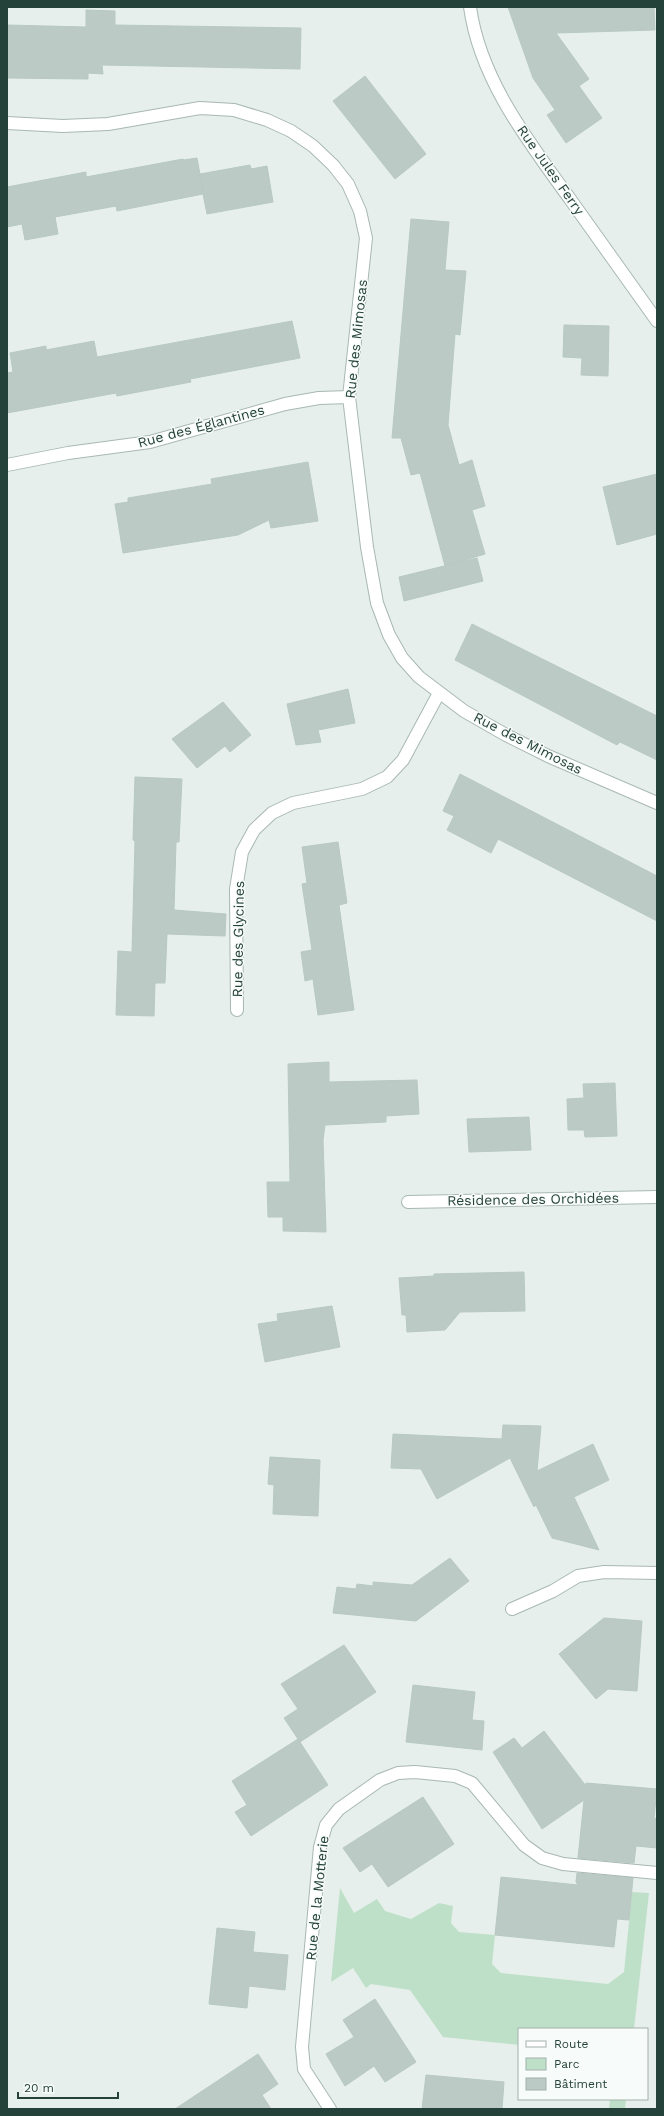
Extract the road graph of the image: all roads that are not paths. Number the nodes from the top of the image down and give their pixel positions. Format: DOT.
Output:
graph roads {
  1 [pos="470,7"];
  2 [pos="7,123"];
  3 [pos="657,321"];
  4 [pos="349,397"];
  5 [pos="7,465"];
  6 [pos="439,693"];
  7 [pos="657,803"];
  8 [pos="236,1010"];
  9 [pos="657,1197"];
  10 [pos="408,1202"];
  11 [pos="657,1573"];
  12 [pos="512,1609"];
  13 [pos="657,1873"];
  14 [pos="330,2109"];
  1 -- 3 [label="street, Rue Jules Ferry"];
  2 -- 4 [label="street, Rue des Mimosas"];
  4 -- 5 [label="street, Rue des Églantines"];
  4 -- 6 [label="street, Rue des Mimosas"];
  6 -- 7 [label="street, Rue des Mimosas"];
  6 -- 8 [label="street, Rue des Glycines"];
  9 -- 10 [label="street, Résidence des Orchidées"];
  11 -- 12 [label="street"];
  13 -- 14 [label="street, Rue de la Motterie"];
}
